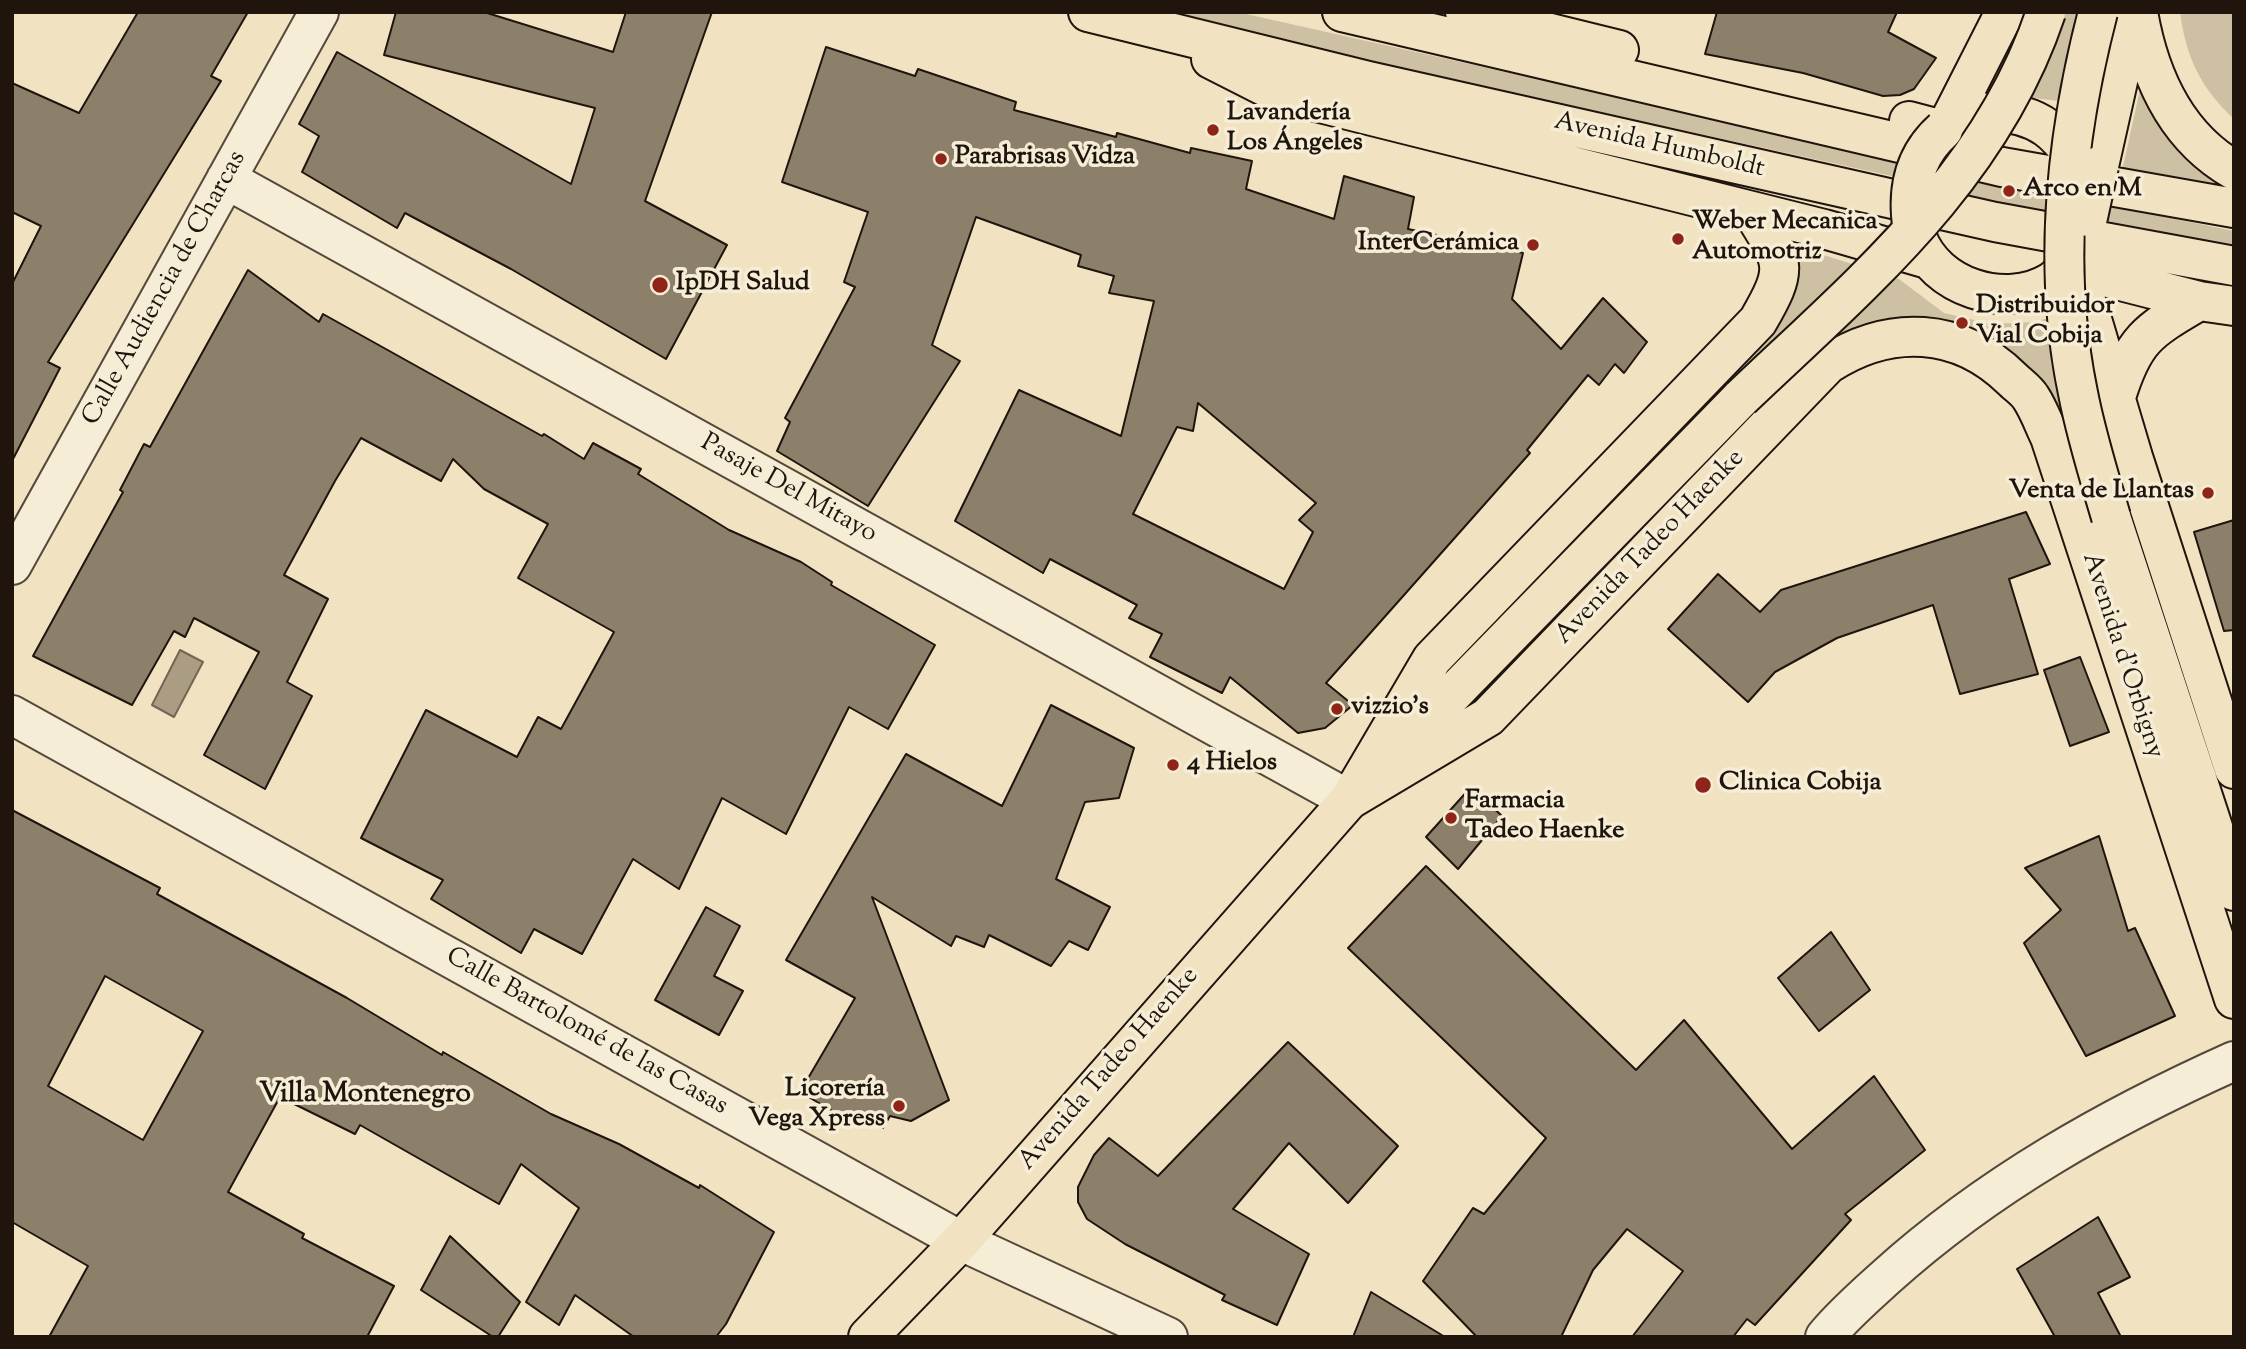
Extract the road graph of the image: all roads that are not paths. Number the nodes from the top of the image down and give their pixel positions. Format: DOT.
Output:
graph roads {
  1 [pos="319,12"];
  2 [pos="1088,12"];
  3 [pos="1342,12"];
  4 [pos="1465,12"];
  5 [pos="2005,12"];
  6 [pos="2046,12"];
  7 [pos="2098,12"];
  8 [pos="2136,12"];
  9 [pos="1163,33"];
  10 [pos="1945,128"];
  11 [pos="2088,164"];
  12 [pos="2234,170"];
  13 [pos="226,179"];
  14 [pos="2234,208"];
  15 [pos="1752,211"];
  16 [pos="1920,242"];
  17 [pos="2068,264"];
  18 [pos="2234,265"];
  19 [pos="2216,303"];
  20 [pos="1963,344"];
  21 [pos="2116,397"];
  22 [pos="12,565"];
  23 [pos="12,715"];
  24 [pos="2234,769"];
  25 [pos="1349,800"];
  26 [pos="2234,891"];
  27 [pos="2234,999"];
  28 [pos="2234,1061"];
  29 [pos="961,1241"];
  30 [pos="868,1337"];
  31 [pos="1168,1337"];
  32 [pos="1825,1337"];
  1 -- 13 [label="street, Calle Audiencia de Charcas"];
  2 -- 9 [label="main road, Avenida Humboldt"];
  3 -- 14 [label="main road"];
  4 -- 10 [label="main road"];
  5 -- 10 [label="main road"];
  6 -- 25 [label="main road, bridge"];
  7 -- 26 [label="main road, bridge"];
  8 -- 11 [label="main road"];
  8 -- 12 [label="main road"];
  9 -- 15 [label="main road"];
  9 -- 18 [label="main road, Avenida Humboldt"];
  10 -- 11 [label="main road"];
  10 -- 16 [label="main road, bridge"];
  11 -- 17 [label="main road, bridge"];
  13 -- 22 [label="street, Calle Audiencia de Charcas"];
  13 -- 25 [label="street, Pasaje Del Mitayo"];
  15 -- 16 [label="main road"];
  15 -- 25 [label="main road, Avenida Tadeo Haenke"];
  16 -- 17 [label="main road"];
  17 -- 19 [label="main road"];
  17 -- 21 [label="main road"];
  19 -- 21 [label="main road"];
  20 -- 25 [label="main road, Avenida Tadeo Haenke"];
  20 -- 27 [label="main road, Avenida d'Orbigny"];
  21 -- 24 [label="main road"];
  23 -- 29 [label="street, Calle Bartolomé de las Casas"];
  25 -- 29 [label="main road, Avenida Tadeo Haenke"];
  28 -- 32 [label="street"];
  29 -- 30 [label="main road, Avenida Tadeo Haenke"];
  29 -- 31 [label="street, Calle Bartolomé de las Casas"];
}
